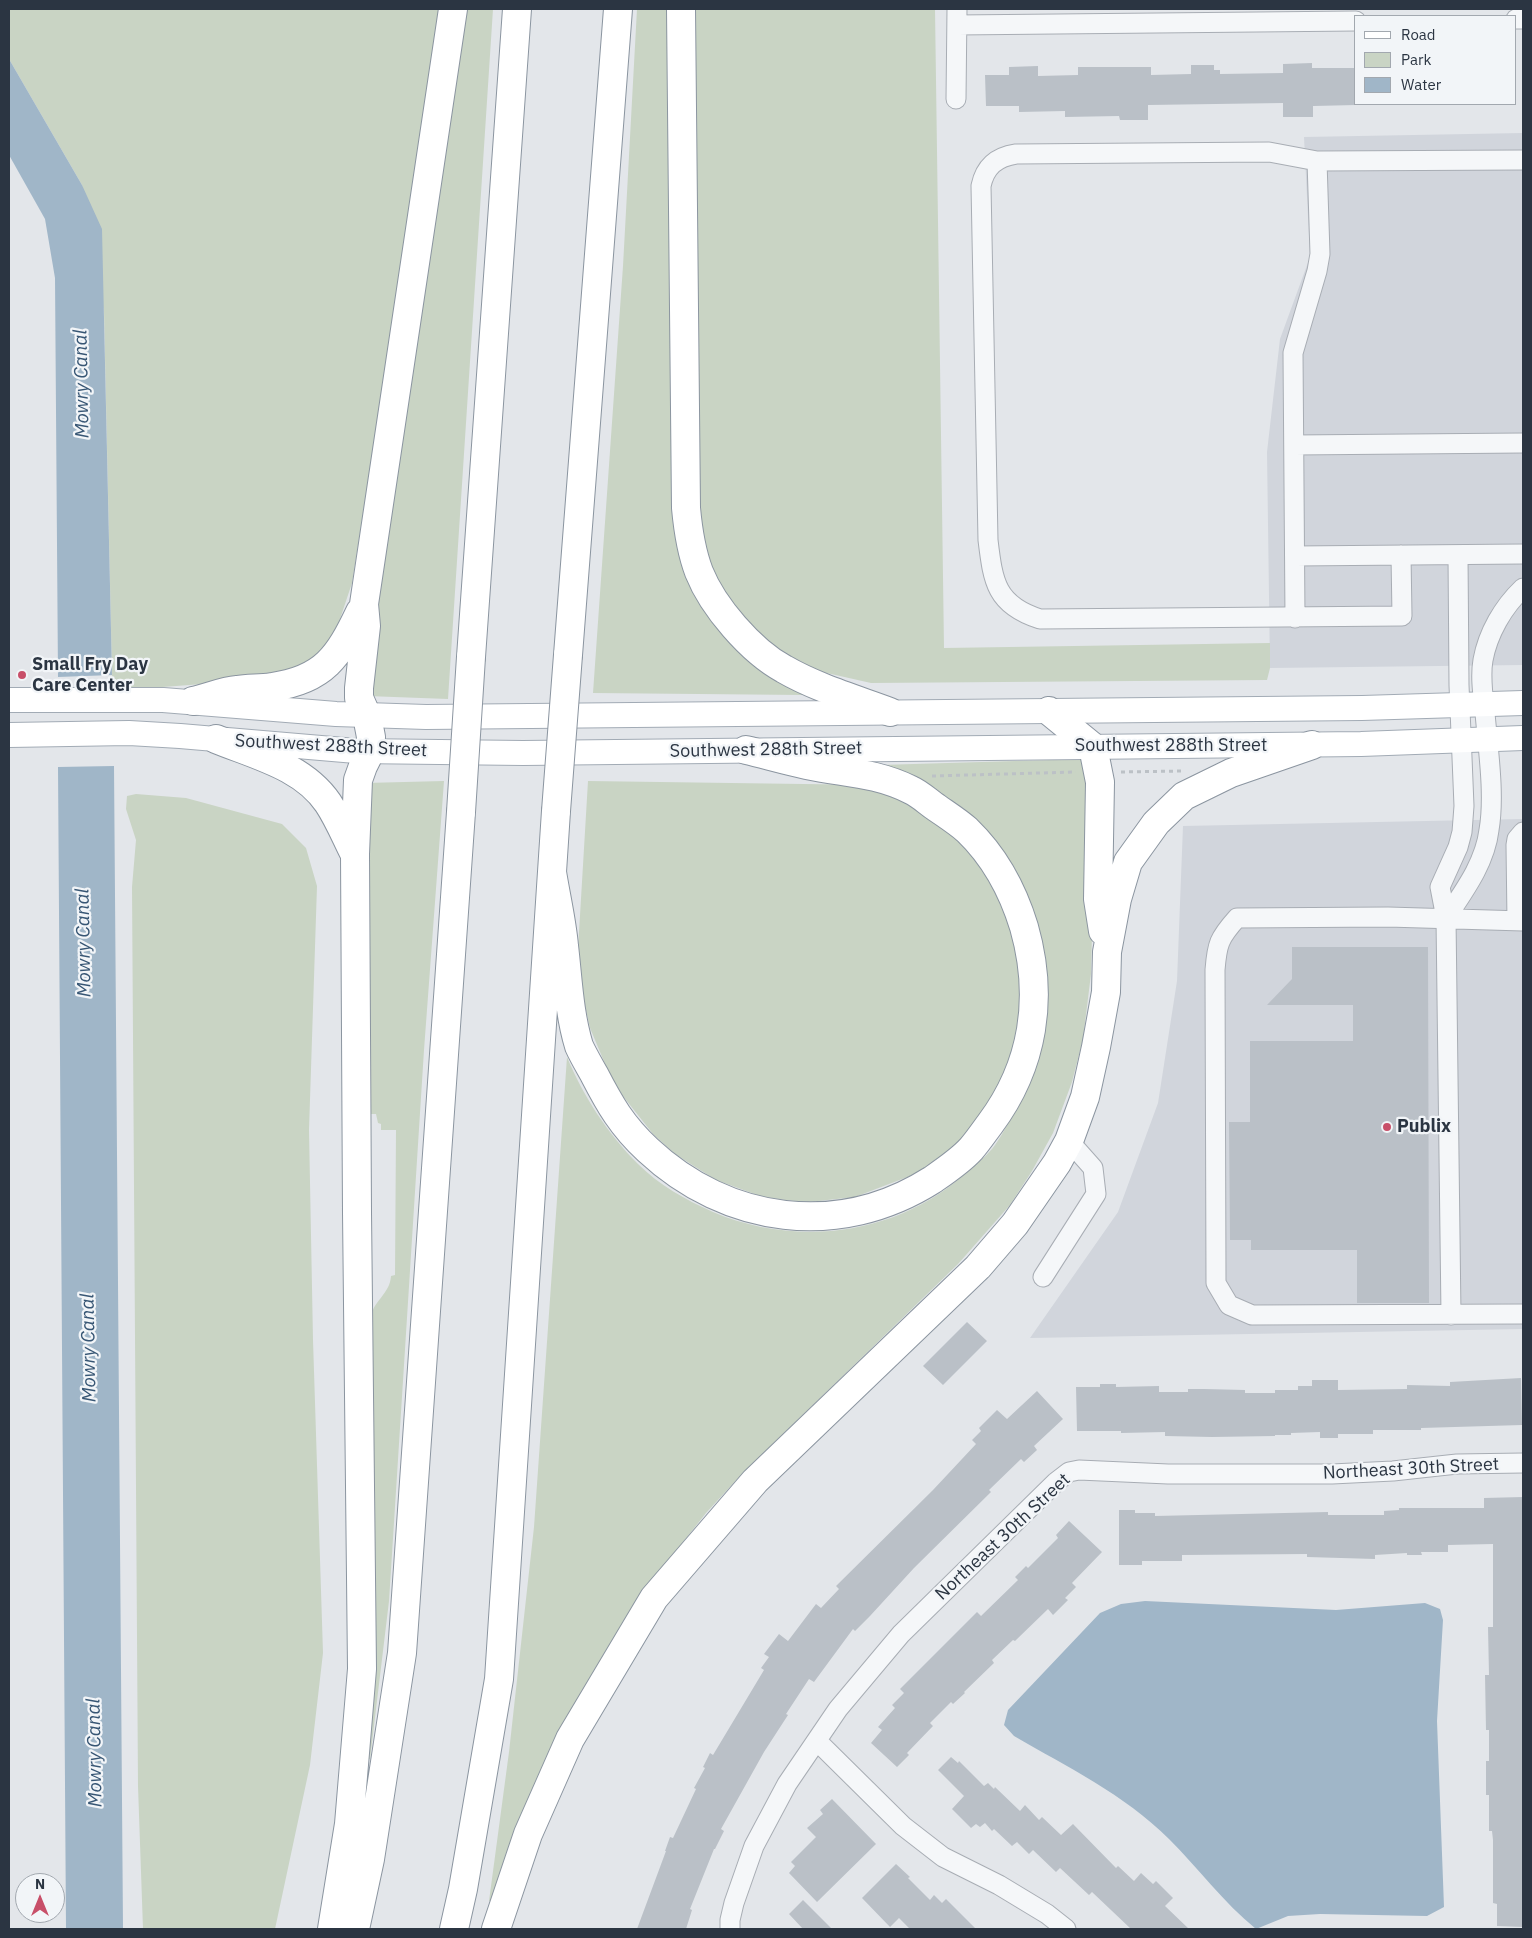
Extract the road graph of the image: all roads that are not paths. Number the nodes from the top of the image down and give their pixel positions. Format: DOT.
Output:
graph roads {
  1 [pos="453,9"];
  2 [pos="517,9"];
  3 [pos="618,9"];
  4 [pos="681,9"];
  5 [pos="957,17"];
  6 [pos="1354,21"];
  7 [pos="956,99"];
  8 [pos="1523,160"];
  9 [pos="1317,161"];
  10 [pos="1523,443"];
  11 [pos="1294,445"];
  12 [pos="1523,554"];
  13 [pos="1401,555"];
  14 [pos="1458,555"];
  15 [pos="1295,556"];
  16 [pos="1523,588"];
  17 [pos="364,604"];
  18 [pos="1296,618"];
  19 [pos="9,700"];
  20 [pos="193,701"];
  21 [pos="1523,703"];
  22 [pos="1484,704"];
  23 [pos="1459,705"];
  24 [pos="1049,711"];
  25 [pos="890,712"];
  26 [pos="366,716"];
  27 [pos="9,735"];
  28 [pos="1523,738"];
  29 [pos="216,739"];
  30 [pos="1487,739"];
  31 [pos="1461,740"];
  32 [pos="1312,745"];
  33 [pos="1093,747"];
  34 [pos="746,750"];
  35 [pos="370,752"];
  36 [pos="1523,832"];
  37 [pos="355,854"];
  38 [pos="552,872"];
  39 [pos="1446,918"];
  40 [pos="1520,921"];
  41 [pos="1107,952"];
  42 [pos="1069,1141"];
  43 [pos="1043,1277"];
  44 [pos="1523,1314"];
  45 [pos="1451,1315"];
  46 [pos="1523,1463"];
  47 [pos="817,1741"];
  48 [pos="332,1929"];
  49 [pos="355,1929"];
  50 [pos="454,1929"];
  51 [pos="496,1929"];
  52 [pos="730,1929"];
  53 [pos="1066,1929"];
  1 -- 17 [label="highway"];
  2 -- 49 [label="highway, bridge"];
  3 -- 38 [label="highway, bridge"];
  4 -- 25 [label="highway"];
  5 -- 6 [label="street"];
  5 -- 7 [label="street"];
  8 -- 9 [label="street"];
  9 -- 11 [label="street"];
  9 -- 18 [label="street"];
  10 -- 11 [label="street"];
  11 -- 15 [label="street"];
  12 -- 14 [label="street"];
  13 -- 14 [label="street"];
  13 -- 15 [label="street"];
  13 -- 18 [label="street"];
  14 -- 23 [label="street"];
  15 -- 18 [label="street"];
  16 -- 22 [label="street"];
  17 -- 20 [label="highway"];
  17 -- 26 [label="highway"];
  19 -- 20 [label="main road, Southwest 288th Street"];
  20 -- 26 [label="main road, Southwest 288th Street"];
  21 -- 22 [label="main road, Southwest 288th Street"];
  22 -- 23 [label="main road, Southwest 288th Street"];
  22 -- 30 [label="street"];
  23 -- 24 [label="main road, Southwest 288th Street"];
  23 -- 31 [label="street"];
  24 -- 25 [label="main road, Southwest 288th Street"];
  24 -- 33 [label="highway"];
  25 -- 26 [label="main road, Southwest 288th Street"];
  26 -- 35 [label="highway"];
  27 -- 29 [label="main road, Southwest 288th Street"];
  28 -- 30 [label="main road, Southwest 288th Street"];
  29 -- 35 [label="main road, Southwest 288th Street"];
  29 -- 37 [label="highway"];
  30 -- 31 [label="main road, Southwest 288th Street"];
  30 -- 39 [label="street"];
  31 -- 32 [label="main road, Southwest 288th Street"];
  31 -- 39 [label="street"];
  32 -- 33 [label="main road, Southwest 288th Street"];
  32 -- 41 [label="highway"];
  33 -- 34 [label="main road, Southwest 288th Street"];
  33 -- 41 [label="highway"];
  34 -- 35 [label="main road, Southwest 288th Street"];
  34 -- 38 [label="highway"];
  35 -- 37 [label="highway"];
  36 -- 40 [label="street"];
  37 -- 48 [label="highway"];
  38 -- 50 [label="highway"];
  39 -- 40 [label="street"];
  39 -- 45 [label="street"];
  39 -- 45 [label="street"];
  41 -- 42 [label="highway"];
  42 -- 43 [label="street"];
  42 -- 51 [label="highway"];
  44 -- 45 [label="street"];
  46 -- 47 [label="street, Northeast 30th Street"];
  47 -- 52 [label="street, Northeast 30th Street"];
  47 -- 53 [label="street"];
}
